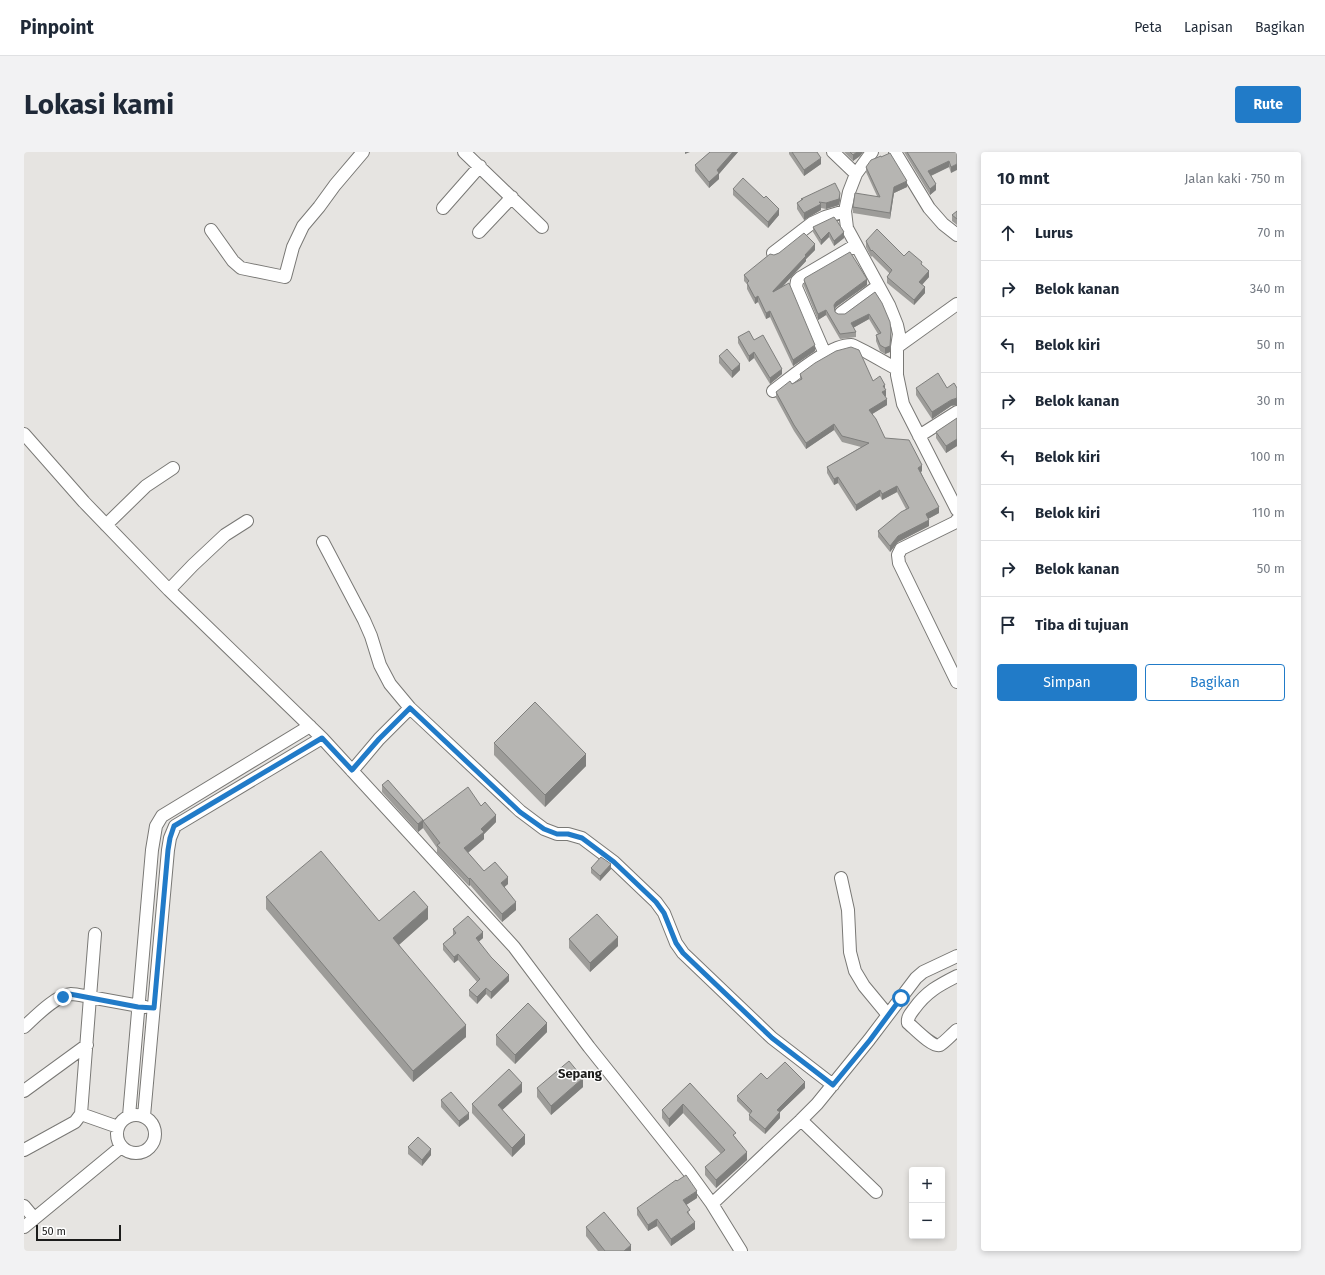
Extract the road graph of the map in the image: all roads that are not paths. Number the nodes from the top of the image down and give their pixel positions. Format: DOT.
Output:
graph roads {
  1 [pos="363,152"];
  2 [pos="833,152"];
  3 [pos="872,152"];
  4 [pos="895,152"];
  5 [pos="470,154"];
  6 [pos="480,166"];
  7 [pos="856,174"];
  8 [pos="512,197"];
  9 [pos="443,208"];
  10 [pos="845,211"];
  11 [pos="542,227"];
  12 [pos="211,230"];
  13 [pos="479,232"];
  14 [pos="957,235"];
  15 [pos="856,245"];
  16 [pos="773,253"];
  17 [pos="878,286"];
  18 [pos="957,304"];
  19 [pos="841,313"];
  20 [pos="897,347"];
  21 [pos="825,354"];
  22 [pos="897,370"];
  23 [pos="774,391"];
  24 [pos="957,412"];
  25 [pos="24,434"];
  26 [pos="919,436"];
  27 [pos="173,468"];
  28 [pos="954,496"];
  29 [pos="957,510"];
  30 [pos="957,520"];
  31 [pos="247,521"];
  32 [pos="106,525"];
  33 [pos="323,542"];
  34 [pos="169,590"];
  35 [pos="955,678"];
  36 [pos="410,708"];
  37 [pos="310,726"];
  38 [pos="322,738"];
  39 [pos="268,752"];
  40 [pos="277,765"];
  41 [pos="352,770"];
  42 [pos="186,801"];
  43 [pos="195,814"];
  44 [pos="841,878"];
  45 [pos="95,934"];
  46 [pos="957,956"];
  47 [pos="957,976"];
  48 [pos="90,997"];
  49 [pos="138,1007"];
  50 [pos="154,1008"];
  51 [pos="888,1015"];
  52 [pos="24,1027"];
  53 [pos="957,1030"];
  54 [pos="87,1045"];
  55 [pos="833,1085"];
  56 [pos="24,1091"];
  57 [pos="81,1114"];
  58 [pos="129,1116"];
  59 [pos="144,1116"];
  60 [pos="801,1120"];
  61 [pos="118,1127"];
  62 [pos="121,1147"];
  63 [pos="24,1150"];
  64 [pos="876,1192"];
  65 [pos="712,1204"];
  66 [pos="24,1206"];
  67 [pos="34,1218"];
  68 [pos="24,1227"];
  69 [pos="740,1251"];
  1 -- 12 [label="street"];
  2 -- 7 [label="street"];
  3 -- 7 [label="street"];
  4 -- 14 [label="street"];
  5 -- 6 [label="street"];
  6 -- 8 [label="street"];
  6 -- 9 [label="street"];
  7 -- 10 [label="street"];
  8 -- 11 [label="street"];
  8 -- 13 [label="street"];
  10 -- 15 [label="street"];
  10 -- 16 [label="street"];
  15 -- 17 [label="street"];
  15 -- 21 [label="street"];
  17 -- 19 [label="street"];
  17 -- 20 [label="street"];
  18 -- 20 [label="street"];
  20 -- 22 [label="street"];
  21 -- 22 [label="street"];
  21 -- 23 [label="street"];
  22 -- 26 [label="street"];
  24 -- 26 [label="street"];
  25 -- 32 [label="street"];
  26 -- 28 [label="street"];
  27 -- 32 [label="street"];
  28 -- 29 [label="street"];
  30 -- 35 [label="street"];
  31 -- 34 [label="street"];
  32 -- 34 [label="street"];
  33 -- 36 [label="street"];
  34 -- 37 [label="street"];
  36 -- 41 [label="street"];
  36 -- 55 [label="street"];
  37 -- 38 [label="street"];
  37 -- 39 [label="street"];
  38 -- 40 [label="street"];
  38 -- 41 [label="street"];
  39 -- 40 [label="street"];
  39 -- 42 [label="street"];
  40 -- 43 [label="street"];
  41 -- 65 [label="street"];
  42 -- 43 [label="street"];
  42 -- 49 [label="street"];
  43 -- 50 [label="street"];
  44 -- 51 [label="street"];
  45 -- 48 [label="street"];
  46 -- 51 [label="street"];
  47 -- 53 [label="street"];
  48 -- 49 [label="street"];
  48 -- 52 [label="street"];
  48 -- 54 [label="street"];
  49 -- 50 [label="street"];
  49 -- 58 [label="street"];
  50 -- 59 [label="street"];
  51 -- 55 [label="street"];
  54 -- 56 [label="street"];
  54 -- 57 [label="street"];
  55 -- 60 [label="street"];
  57 -- 61 [label="street"];
  57 -- 63 [label="street"];
  58 -- 59 [label="street"];
  58 -- 61 [label="street"];
  59 -- 62 [label="street"];
  60 -- 64 [label="street"];
  60 -- 65 [label="street"];
  61 -- 62 [label="street"];
  62 -- 67 [label="street"];
  65 -- 69 [label="street"];
  66 -- 67 [label="street"];
  67 -- 68 [label="street"];
}
